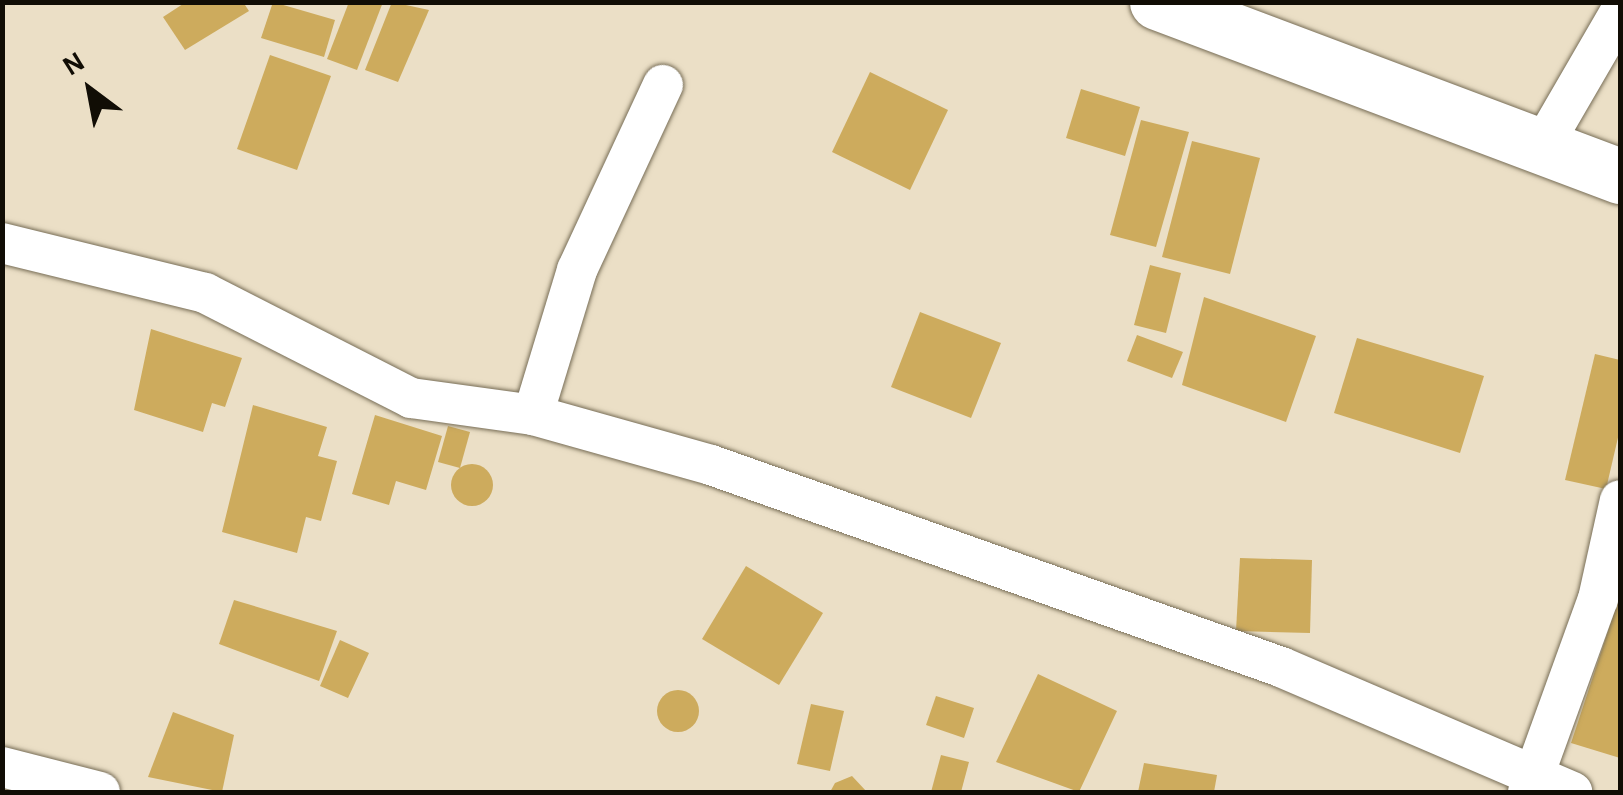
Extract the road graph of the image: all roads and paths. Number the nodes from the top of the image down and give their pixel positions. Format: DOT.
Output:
graph roads {
  1 [pos="1157,2"];
  2 [pos="1620,12"];
  3 [pos="663,84"];
  4 [pos="1544,145"];
  5 [pos="1620,176"];
  6 [pos="2,243"];
  7 [pos="534,415"];
  8 [pos="1620,500"];
  9 [pos="2,767"];
  10 [pos="1530,784"];
  11 [pos="100,792"];
  12 [pos="1572,792"];
  1 -- 4 [label="highway"];
  2 -- 4 [label="street"];
  3 -- 7 [label="street"];
  4 -- 5 [label="highway"];
  6 -- 7 [label="street"];
  7 -- 10 [label="street"];
  8 -- 10 [label="street"];
  9 -- 11 [label="street"];
  10 -- 12 [label="street"];
}
